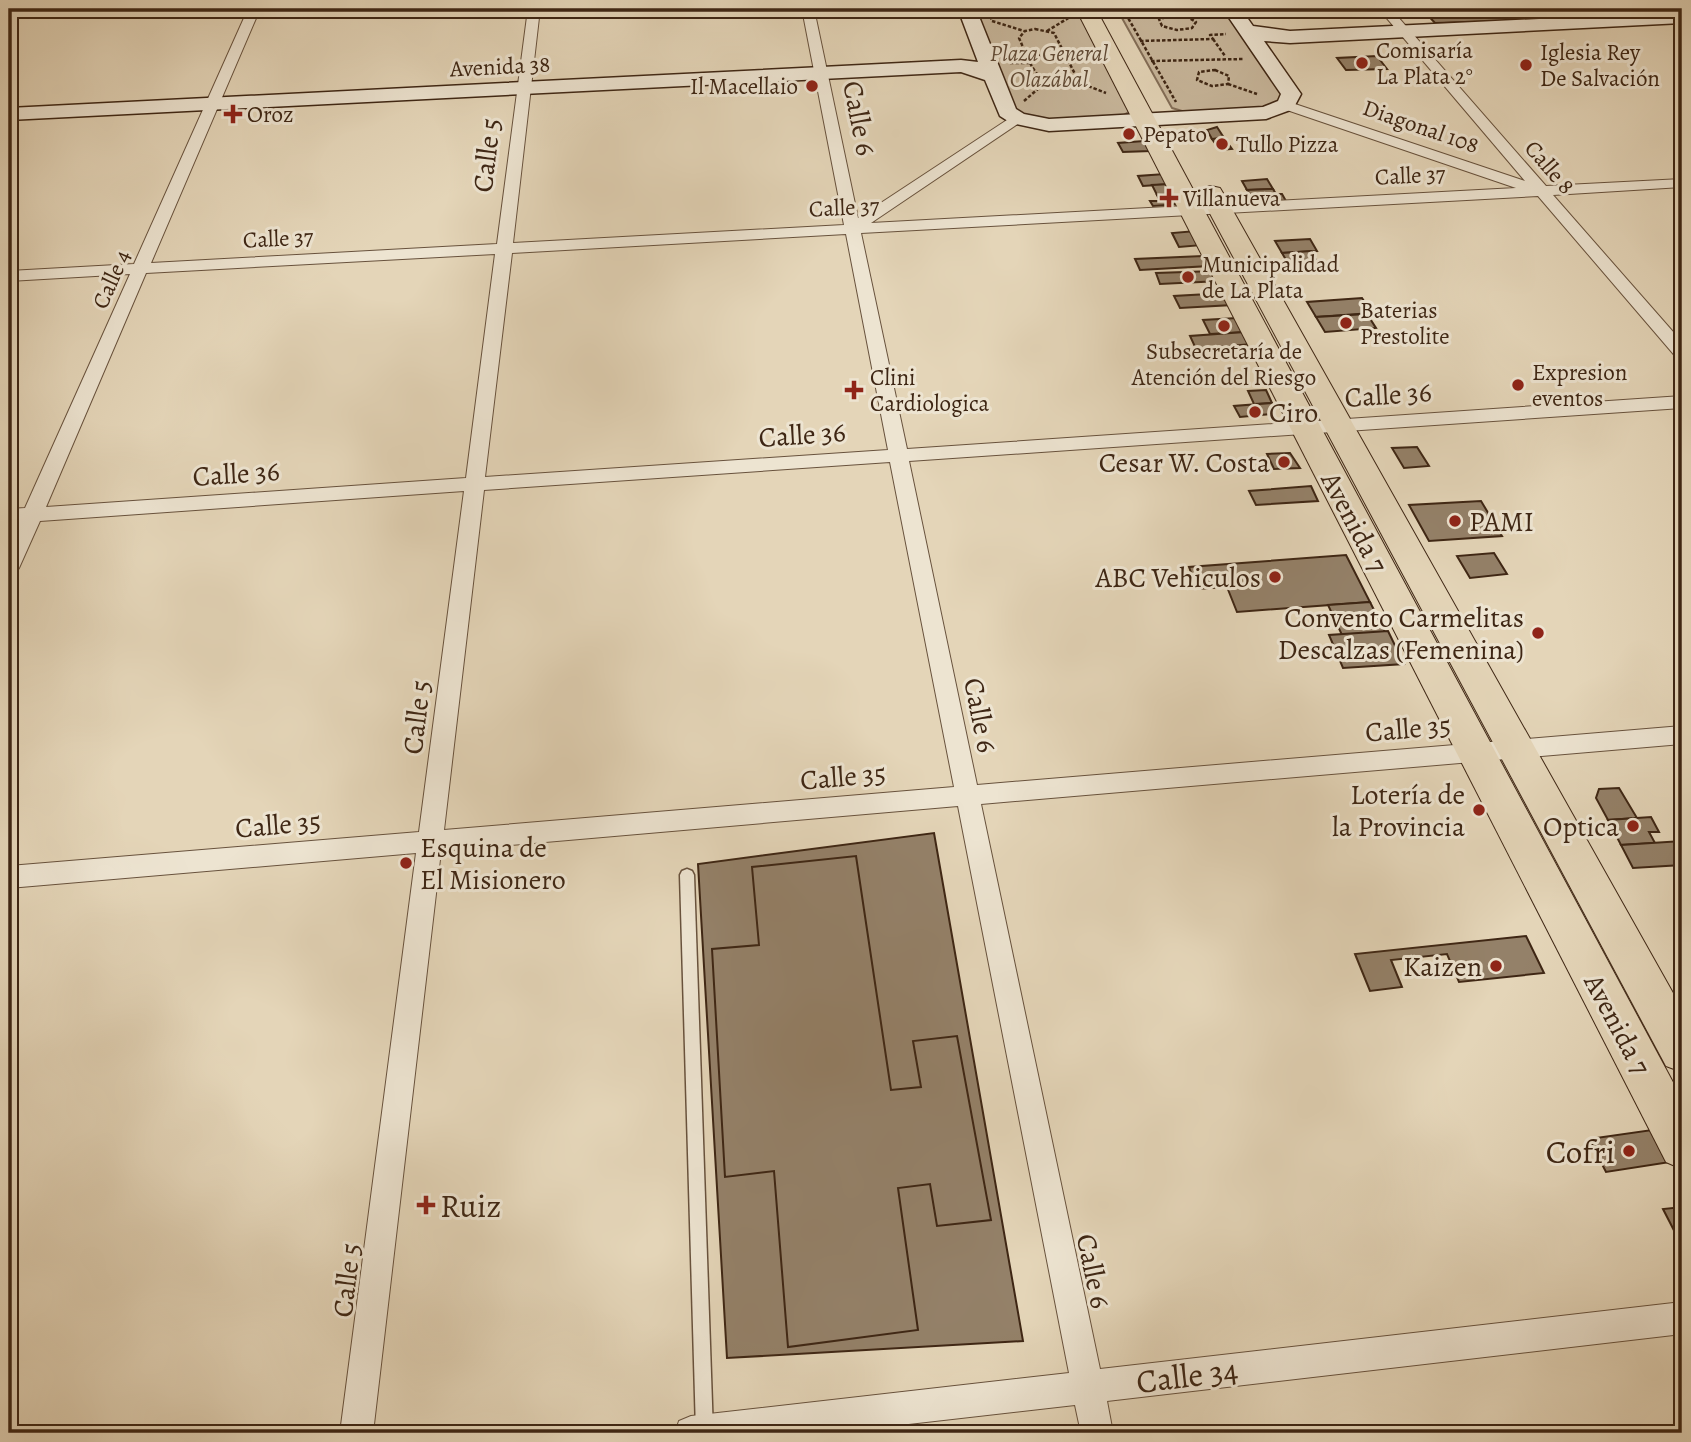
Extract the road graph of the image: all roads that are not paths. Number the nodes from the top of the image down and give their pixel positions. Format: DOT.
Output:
graph roads {
  1 [pos="254,9"];
  2 [pos="534,9"];
  3 [pos="808,9"];
  4 [pos="967,9"];
  5 [pos="1232,9"];
  6 [pos="1385,9"];
  7 [pos="1080,12"];
  8 [pos="1676,21"];
  9 [pos="1238,32"];
  10 [pos="1410,37"];
  11 [pos="978,43"];
  12 [pos="1268,61"];
  13 [pos="820,68"];
  14 [pos="996,70"];
  15 [pos="525,82"];
  16 [pos="215,97"];
  17 [pos="9,99"];
  18 [pos="1286,105"];
  19 [pos="9,114"];
  20 [pos="1165,114"];
  21 [pos="1018,119"];
  22 [pos="1682,183"];
  23 [pos="1541,191"];
  24 [pos="1206,209"];
  25 [pos="852,229"];
  26 [pos="505,248"];
  27 [pos="140,268"];
  28 [pos="9,276"];
  29 [pos="1682,353"];
  30 [pos="1682,402"];
  31 [pos="1322,427"];
  32 [pos="898,456"];
  33 [pos="475,484"];
  34 [pos="32,515"];
  35 [pos="9,516"];
  36 [pos="9,568"];
  37 [pos="1682,735"];
  38 [pos="1496,751"];
  39 [pos="967,796"];
  40 [pos="430,841"];
  41 [pos="687,875"];
  42 [pos="9,877"];
  43 [pos="1682,1051"];
  44 [pos="1682,1146"];
  45 [pos="1682,1318"];
  46 [pos="1087,1387"];
  47 [pos="698,1432"];
  48 [pos="356,1433"];
  49 [pos="1097,1433"];
  1 -- 16 [label="street, Calle 4"];
  2 -- 15 [label="street, Calle 5"];
  3 -- 13 [label="street, Calle 6"];
  4 -- 11 [label="main road"];
  5 -- 9 [label="main road"];
  6 -- 10 [label="street, Calle 8"];
  7 -- 20 [label="main road, Avenida 7"];
  8 -- 10 [label="main road"];
  9 -- 10 [label="main road"];
  9 -- 12 [label="main road"];
  10 -- 12 [label="main road"];
  10 -- 23 [label="street, Calle 8"];
  11 -- 13 [label="main road, Avenida 38"];
  11 -- 14 [label="main road"];
  12 -- 18 [label="main road"];
  13 -- 14 [label="main road, Avenida 38"];
  13 -- 15 [label="main road, Avenida 38"];
  13 -- 25 [label="street, Calle 6"];
  14 -- 21 [label="main road"];
  15 -- 16 [label="main road, Avenida 38"];
  15 -- 26 [label="street, Calle 5"];
  16 -- 17 [label="main road, Avenida 38"];
  16 -- 19 [label="main road, Avenida 38"];
  16 -- 27 [label="street, Calle 4"];
  18 -- 20 [label="main road"];
  18 -- 23 [label="street, Diagonal 108"];
  20 -- 21 [label="main road"];
  20 -- 24 [label="main road, Avenida 7"];
  21 -- 25 [label="street"];
  22 -- 23 [label="street, Calle 37"];
  23 -- 24 [label="street, Calle 37"];
  23 -- 29 [label="street, Calle 8"];
  24 -- 25 [label="street, Calle 37"];
  24 -- 31 [label="main road, Avenida 7"];
  25 -- 26 [label="street, Calle 37"];
  25 -- 32 [label="street, Calle 6"];
  26 -- 27 [label="street, Calle 37"];
  26 -- 33 [label="street, Calle 5"];
  27 -- 28 [label="street, Calle 37"];
  27 -- 34 [label="street, Calle 4"];
  30 -- 31 [label="street, Calle 36"];
  31 -- 32 [label="street, Calle 36"];
  31 -- 38 [label="main road, Avenida 7"];
  32 -- 33 [label="street, Calle 36"];
  32 -- 39 [label="street, Calle 6"];
  33 -- 34 [label="street, Calle 36"];
  33 -- 40 [label="street, Calle 5"];
  34 -- 35 [label="street, Calle 36"];
  34 -- 36 [label="street, Calle 4"];
  37 -- 38 [label="street, Calle 35"];
  38 -- 39 [label="street, Calle 35"];
  38 -- 43 [label="main road, Avenida 7"];
  38 -- 44 [label="main road, Avenida 7"];
  39 -- 40 [label="street, Calle 35"];
  39 -- 46 [label="street, Calle 6"];
  40 -- 42 [label="street, Calle 35"];
  40 -- 48 [label="street, Calle 5"];
  41 -- 47 [label="lane"];
  45 -- 46 [label="street, Calle 34"];
  46 -- 47 [label="street, Calle 34"];
  46 -- 49 [label="street, Calle 6"];
}
